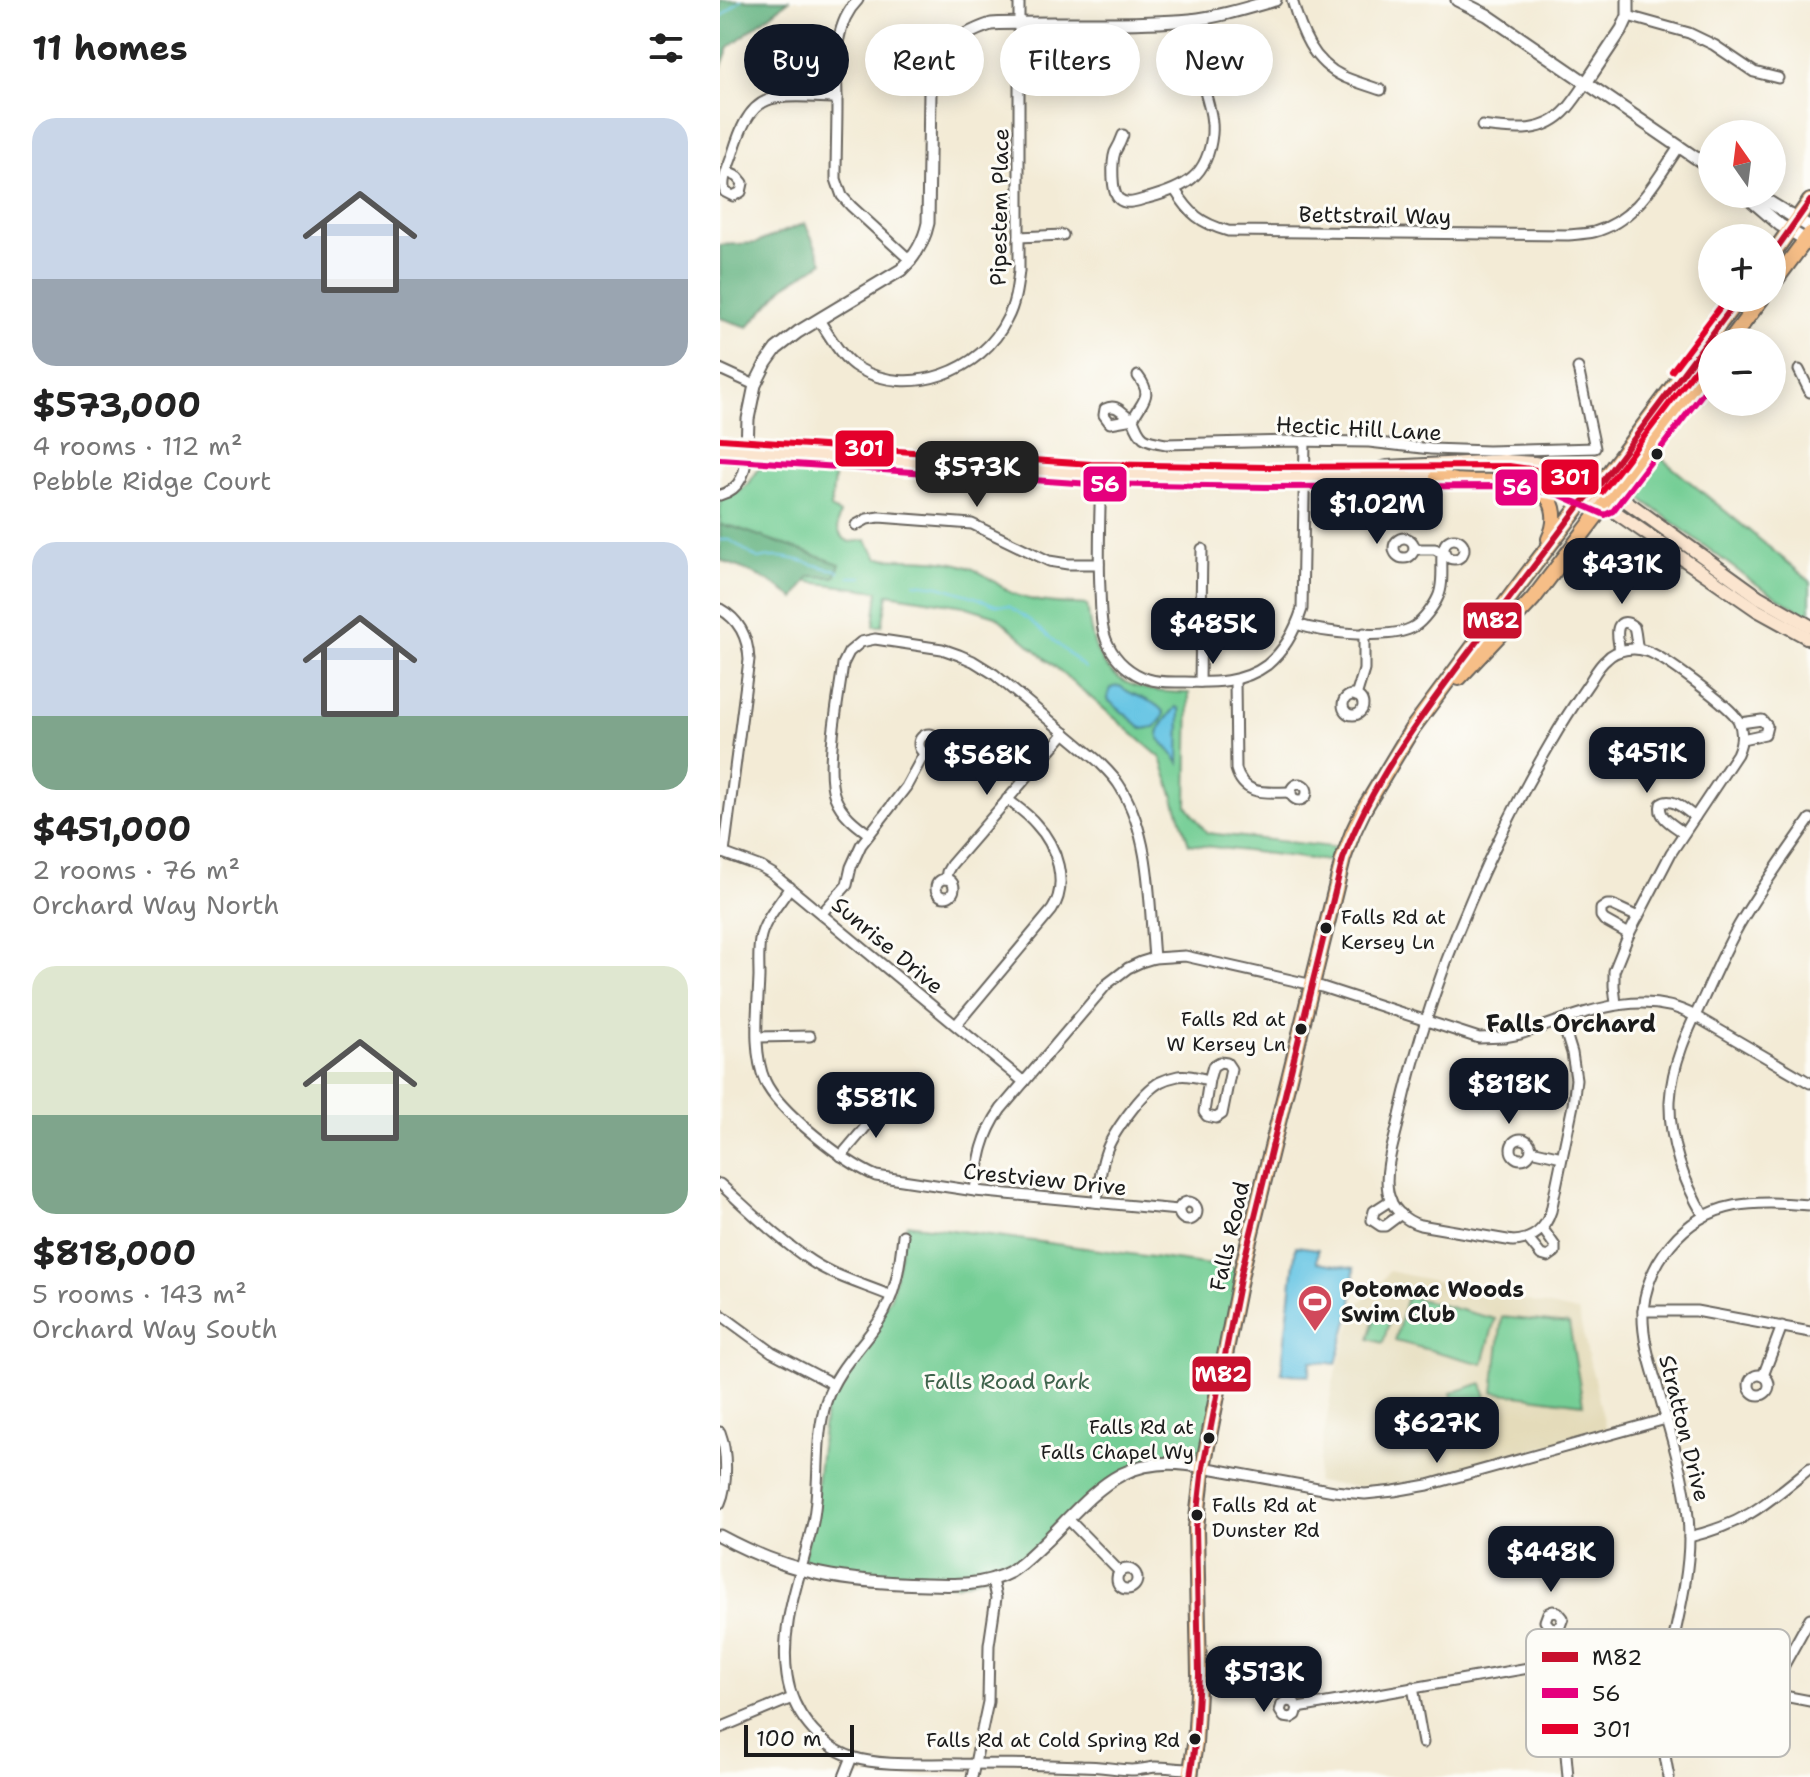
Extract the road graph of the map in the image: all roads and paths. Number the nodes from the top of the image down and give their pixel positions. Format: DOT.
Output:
graph roads {
  1 [pos="858,0"];
  2 [pos="1019,0"];
  3 [pos="1275,0"];
  4 [pos="1292,0"];
  5 [pos="1457,0"];
  6 [pos="1628,0"];
  7 [pos="1628,16"];
  8 [pos="1193,19"];
  9 [pos="1020,23"];
  10 [pos="1778,78"];
  11 [pos="1586,83"];
  12 [pos="1381,90"];
  13 [pos="837,98"];
  14 [pos="1482,126"];
  15 [pos="1123,135"];
  16 [pos="1679,147"];
  17 [pos="1698,160"];
  18 [pos="727,172"];
  19 [pos="1175,190"];
  20 [pos="1810,201"];
  21 [pos="1760,208"];
  22 [pos="1774,208"];
  23 [pos="1803,230"];
  24 [pos="1063,235"];
  25 [pos="1019,237"];
  26 [pos="1786,244"];
  27 [pos="1786,260"];
  28 [pos="911,261"];
  29 [pos="1729,312"];
  30 [pos="819,320"];
  31 [pos="1578,368"];
  32 [pos="720,369"];
  33 [pos="1799,370"];
  34 [pos="1138,376"];
  35 [pos="1698,383"];
  36 [pos="755,385"];
  37 [pos="1810,392"];
  38 [pos="1305,443"];
  39 [pos="720,449"];
  40 [pos="747,450"];
  41 [pos="1101,474"];
  42 [pos="1346,475"];
  43 [pos="1303,476"];
  44 [pos="1437,476"];
  45 [pos="1601,483"];
  46 [pos="720,495"];
  47 [pos="1589,496"];
  48 [pos="1610,499"];
  49 [pos="856,525"];
  50 [pos="1202,549"];
  51 [pos="1414,549"];
  52 [pos="1099,564"];
  53 [pos="1535,565"];
  54 [pos="720,609"];
  55 [pos="1297,624"];
  56 [pos="1810,626"];
  57 [pos="1364,633"];
  58 [pos="1810,639"];
  59 [pos="1638,649"];
  60 [pos="1620,651"];
  61 [pos="1235,680"];
  62 [pos="1200,682"];
  63 [pos="1356,696"];
  64 [pos="1740,723"];
  65 [pos="1412,729"];
  66 [pos="1065,733"];
  67 [pos="1742,739"];
  68 [pos="924,754"];
  69 [pos="1290,792"];
  70 [pos="1007,799"];
  71 [pos="1695,817"];
  72 [pos="1810,819"];
  73 [pos="1806,832"];
  74 [pos="1684,833"];
  75 [pos="869,834"];
  76 [pos="722,852"];
  77 [pos="946,879"];
  78 [pos="790,887"];
  79 [pos="822,913"];
  80 [pos="1638,917"];
  81 [pos="1629,934"];
  82 [pos="1154,958"];
  83 [pos="1311,986"];
  84 [pos="1616,1004"];
  85 [pos="1695,1016"];
  86 [pos="1562,1021"];
  87 [pos="1425,1022"];
  88 [pos="956,1025"];
  89 [pos="810,1036"];
  90 [pos="758,1037"];
  91 [pos="1209,1080"];
  92 [pos="1024,1082"];
  93 [pos="1810,1083"];
  94 [pos="885,1104"];
  95 [pos="1531,1150"];
  96 [pos="841,1156"];
  97 [pos="1562,1157"];
  98 [pos="720,1184"];
  99 [pos="975,1191"];
  100 [pos="1391,1200"];
  101 [pos="1097,1202"];
  102 [pos="1810,1205"];
  103 [pos="1178,1210"];
  104 [pos="1401,1214"];
  105 [pos="1704,1216"];
  106 [pos="1543,1229"];
  107 [pos="903,1235"];
  108 [pos="1528,1239"];
  109 [pos="891,1296"];
  110 [pos="1643,1311"];
  111 [pos="720,1314"];
  112 [pos="1782,1326"];
  113 [pos="1810,1332"];
  114 [pos="1763,1376"];
  115 [pos="833,1384"];
  116 [pos="1666,1419"];
  117 [pos="720,1432"];
  118 [pos="1203,1467"];
  119 [pos="1810,1468"];
  120 [pos="720,1503"];
  121 [pos="1068,1519"];
  122 [pos="720,1536"];
  123 [pos="1689,1537"];
  124 [pos="800,1570"];
  125 [pos="1120,1572"];
  126 [pos="992,1580"];
  127 [pos="1810,1618"];
  128 [pos="1677,1629"];
  129 [pos="1790,1654"];
  130 [pos="1526,1668"];
  131 [pos="1413,1687"];
  132 [pos="1790,1697"];
  133 [pos="792,1698"];
  134 [pos="1810,1701"];
  135 [pos="1298,1708"];
  136 [pos="720,1728"];
  137 [pos="1423,1743"];
  138 [pos="852,1757"];
  139 [pos="1566,1757"];
  140 [pos="1665,1757"];
  141 [pos="975,1764"];
  142 [pos="1133,1770"];
  143 [pos="1191,1773"];
  144 [pos="844,1777"];
  145 [pos="972,1777"];
  146 [pos="1146,1777"];
  147 [pos="1568,1777"];
  148 [pos="1669,1777"];
  1 -- 13 [label="street"];
  2 -- 9 [label="street, Pipestem Place"];
  3 -- 8 [label="street"];
  4 -- 12 [label="street"];
  5 -- 11 [label="street"];
  6 -- 7 [label="street"];
  7 -- 10 [label="street"];
  7 -- 11 [label="street"];
  8 -- 9 [label="street"];
  8 -- 19 [label="street"];
  9 -- 25 [label="street, Pipestem Place"];
  9 -- 28 [label="street"];
  11 -- 14 [label="street"];
  11 -- 16 [label="street"];
  13 -- 18 [label="street"];
  13 -- 28 [label="street"];
  15 -- 19 [label="street"];
  16 -- 17 [label="street"];
  16 -- 19 [label="street, Bettstrail Way"];
  20 -- 23 [label="main road"];
  21 -- 23 [label="street"];
  22 -- 23 [label="street"];
  23 -- 26 [label="main road"];
  23 -- 27 [label="main road"];
  24 -- 25 [label="street"];
  25 -- 30 [label="street, Pipestem Place"];
  28 -- 30 [label="street"];
  29 -- 45 [label="main road, Falls Road"];
  30 -- 36 [label="street"];
  31 -- 38 [label="street, Hectic Hill Lane"];
  32 -- 36 [label="street"];
  33 -- 37 [label="street"];
  34 -- 38 [label="street, Hectic Hill Lane"];
  35 -- 48 [label="main road, Falls Road"];
  36 -- 40 [label="street"];
  38 -- 43 [label="street"];
  39 -- 40 [label="main road"];
  40 -- 41 [label="main road"];
  40 -- 46 [label="street"];
  41 -- 43 [label="main road"];
  41 -- 52 [label="street"];
  42 -- 43 [label="main road"];
  42 -- 44 [label="main road"];
  42 -- 45 [label="main road"];
  43 -- 55 [label="street"];
  44 -- 47 [label="main road"];
  44 -- 53 [label="main road"];
  45 -- 47 [label="main road, Falls Road"];
  45 -- 48 [label="main road"];
  47 -- 48 [label="main road"];
  47 -- 53 [label="main road, Falls Road"];
  48 -- 56 [label="main road"];
  48 -- 58 [label="main road"];
  48 -- 65 [label="main road, Falls Road"];
  49 -- 52 [label="street"];
  50 -- 62 [label="street"];
  51 -- 57 [label="street"];
  52 -- 62 [label="street"];
  53 -- 65 [label="main road, Falls Road"];
  54 -- 76 [label="street"];
  55 -- 57 [label="street"];
  55 -- 61 [label="street"];
  57 -- 63 [label="street"];
  59 -- 60 [label="street"];
  59 -- 60 [label="street"];
  59 -- 64 [label="street"];
  60 -- 87 [label="street"];
  61 -- 62 [label="street"];
  61 -- 69 [label="street"];
  64 -- 67 [label="street"];
  64 -- 67 [label="street"];
  65 -- 83 [label="main road, Falls Road"];
  66 -- 70 [label="street"];
  66 -- 75 [label="street"];
  66 -- 82 [label="street"];
  67 -- 71 [label="street"];
  68 -- 75 [label="street"];
  70 -- 77 [label="street"];
  70 -- 88 [label="street"];
  71 -- 74 [label="street"];
  71 -- 74 [label="street"];
  72 -- 73 [label="street"];
  73 -- 85 [label="street"];
  74 -- 80 [label="street"];
  75 -- 79 [label="street"];
  76 -- 78 [label="street, Sunrise Drive"];
  78 -- 79 [label="street, Sunrise Drive"];
  78 -- 90 [label="street, Crestview Drive"];
  79 -- 88 [label="street, Sunrise Drive"];
  80 -- 81 [label="street"];
  80 -- 81 [label="street"];
  81 -- 84 [label="street"];
  82 -- 83 [label="street"];
  82 -- 92 [label="street"];
  83 -- 87 [label="street"];
  83 -- 118 [label="main road, Falls Road"];
  84 -- 85 [label="street"];
  84 -- 86 [label="street"];
  85 -- 93 [label="street"];
  85 -- 105 [label="street"];
  86 -- 87 [label="street"];
  86 -- 97 [label="street"];
  87 -- 100 [label="street"];
  88 -- 92 [label="street, Sunrise Drive"];
  89 -- 90 [label="street"];
  90 -- 96 [label="street, Crestview Drive"];
  91 -- 91 [label="street"];
  91 -- 101 [label="street"];
  92 -- 99 [label="street"];
  94 -- 96 [label="street"];
  95 -- 97 [label="street"];
  96 -- 99 [label="street, Crestview Drive"];
  97 -- 106 [label="street"];
  98 -- 109 [label="street"];
  99 -- 101 [label="street, Crestview Drive"];
  100 -- 104 [label="street"];
  100 -- 104 [label="street"];
  101 -- 103 [label="street, Crestview Drive"];
  102 -- 105 [label="street, Stratton Drive"];
  104 -- 108 [label="street"];
  105 -- 110 [label="street, Stratton Drive"];
  106 -- 108 [label="street"];
  106 -- 108 [label="street"];
  107 -- 109 [label="street"];
  109 -- 115 [label="street"];
  110 -- 112 [label="street"];
  110 -- 116 [label="street, Stratton Drive"];
  111 -- 115 [label="street"];
  112 -- 113 [label="street"];
  112 -- 114 [label="street"];
  115 -- 124 [label="street"];
  116 -- 118 [label="street"];
  116 -- 123 [label="street, Stratton Drive"];
  117 -- 120 [label="street"];
  118 -- 121 [label="street"];
  118 -- 143 [label="main road, Falls Road"];
  119 -- 123 [label="street"];
  121 -- 125 [label="street"];
  121 -- 126 [label="street"];
  122 -- 124 [label="street"];
  123 -- 128 [label="street, Stratton Drive"];
  124 -- 126 [label="street"];
  124 -- 133 [label="street"];
  126 -- 141 [label="street"];
  127 -- 129 [label="street"];
  130 -- 131 [label="street"];
  131 -- 135 [label="street"];
  131 -- 137 [label="street"];
  132 -- 134 [label="street"];
  133 -- 136 [label="street"];
  133 -- 138 [label="street"];
  138 -- 141 [label="street"];
  138 -- 144 [label="street"];
  139 -- 147 [label="street"];
  140 -- 148 [label="street, Stratton Drive"];
  141 -- 142 [label="street"];
  141 -- 145 [label="street"];
  142 -- 143 [label="street"];
  142 -- 146 [label="street"];
}
